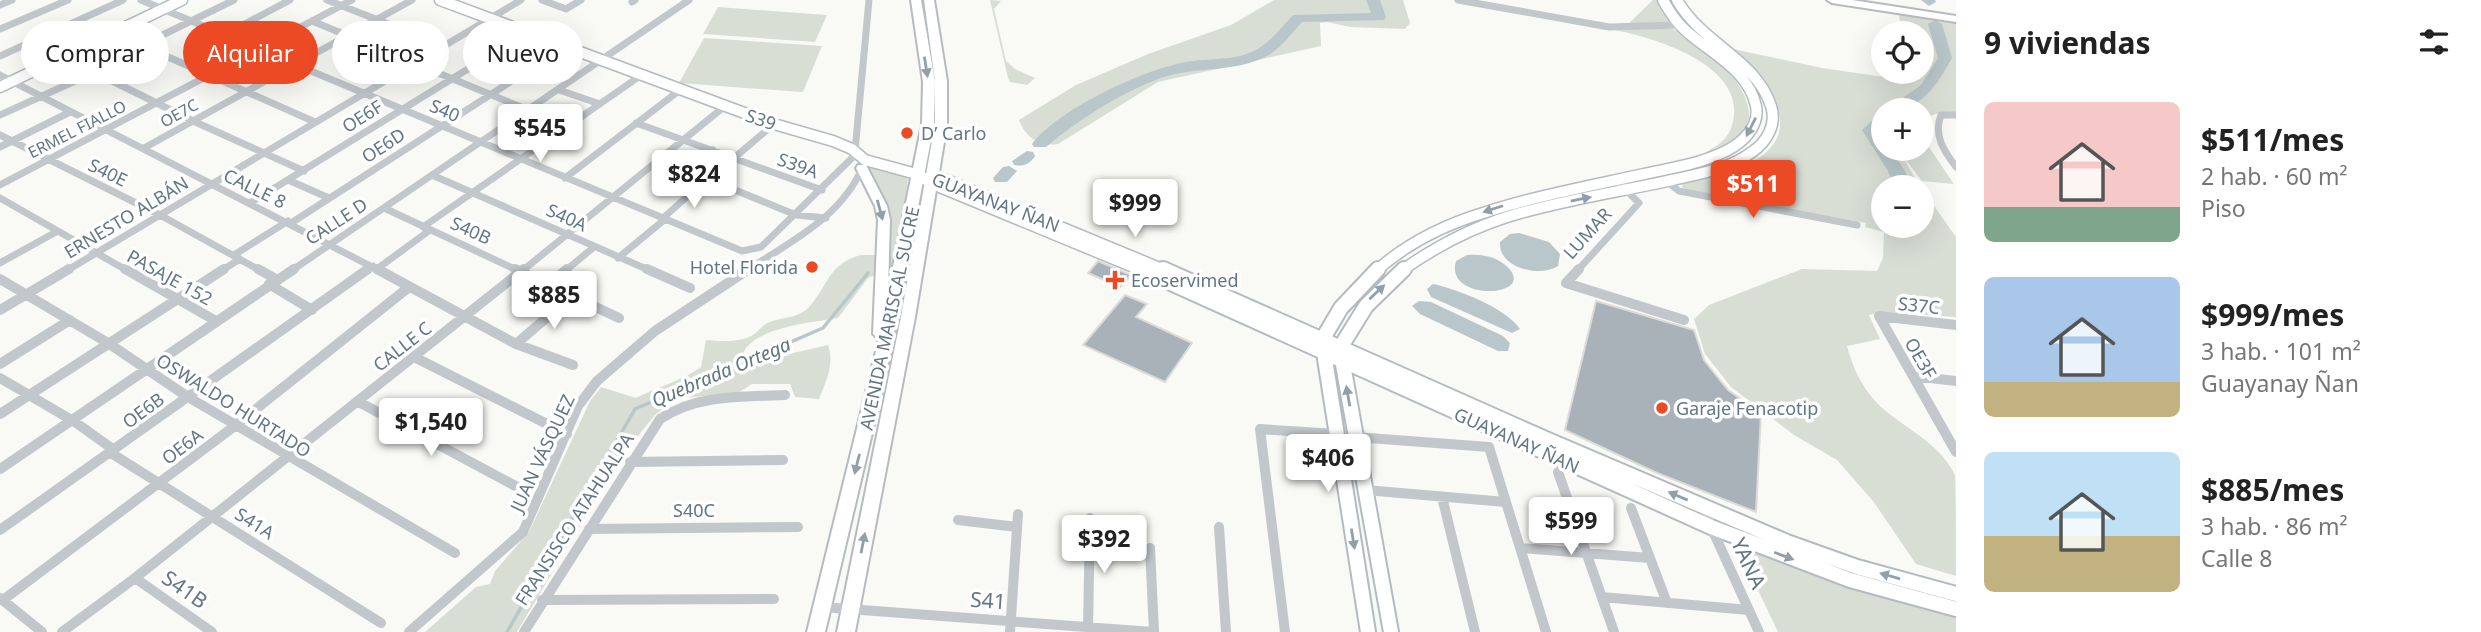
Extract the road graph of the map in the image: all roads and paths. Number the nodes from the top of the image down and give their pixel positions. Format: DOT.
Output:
graph roads {
  1 [pos="12,0"];
  2 [pos="68,0"];
  3 [pos="124,0"];
  4 [pos="141,0"];
  5 [pos="182,0"];
  6 [pos="234,0"];
  7 [pos="290,0"];
  8 [pos="327,0"];
  9 [pos="352,0"];
  10 [pos="411,0"];
  11 [pos="440,0"];
  12 [pos="521,0"];
  13 [pos="542,0"];
  14 [pos="581,0"];
  15 [pos="689,0"];
  16 [pos="869,0"];
  17 [pos="1458,0"];
  18 [pos="1664,0"];
  19 [pos="1676,0"];
  20 [pos="1832,0"];
  21 [pos="1884,0"];
  22 [pos="0,5"];
  23 [pos="917,5"];
  24 [pos="930,5"];
  25 [pos="341,6"];
  26 [pos="164,9"];
  27 [pos="1956,11"];
  28 [pos="377,19"];
  29 [pos="488,19"];
  30 [pos="1956,19"];
  31 [pos="78,21"];
  32 [pos="139,21"];
  33 [pos="192,21"];
  34 [pos="250,21"];
  35 [pos="312,21"];
  36 [pos="374,21"];
  37 [pos="382,21"];
  38 [pos="493,21"];
  39 [pos="1679,26"];
  40 [pos="0,29"];
  41 [pos="449,42"];
  42 [pos="21,47"];
  43 [pos="583,55"];
  44 [pos="0,56"];
  45 [pos="601,62"];
  46 [pos="463,72"];
  47 [pos="318,73"];
  48 [pos="0,75"];
  49 [pos="449,76"];
  50 [pos="640,76"];
  51 [pos="21,78"];
  52 [pos="453,78"];
  53 [pos="14,81"];
  54 [pos="69,84"];
  55 [pos="119,84"];
  56 [pos="194,84"];
  57 [pos="232,84"];
  58 [pos="260,84"];
  59 [pos="379,84"];
  60 [pos="507,84"];
  61 [pos="0,88"];
  62 [pos="559,90"];
  63 [pos="680,90"];
  64 [pos="248,91"];
  65 [pos="364,93"];
  66 [pos="491,94"];
  67 [pos="1752,96"];
  68 [pos="42,97"];
  69 [pos="1768,98"];
  70 [pos="158,103"];
  71 [pos="600,104"];
  72 [pos="724,106"];
  73 [pos="402,110"];
  74 [pos="528,110"];
  75 [pos="71,111"];
  76 [pos="0,115"];
  77 [pos="1956,115"];
  78 [pos="193,121"];
  79 [pos="315,122"];
  80 [pos="636,123"];
  81 [pos="774,124"];
  82 [pos="441,126"];
  83 [pos="108,129"];
  84 [pos="0,135"];
  85 [pos="685,140"];
  86 [pos="13,141"];
  87 [pos="480,142"];
  88 [pos="0,147"];
  89 [pos="144,148"];
  90 [pos="713,150"];
  91 [pos="855,151"];
  92 [pos="263,153"];
  93 [pos="734,158"];
  94 [pos="49,160"];
  95 [pos="522,160"];
  96 [pos="864,164"];
  97 [pos="1956,167"];
  98 [pos="304,170"];
  99 [pos="432,175"];
  100 [pos="565,178"];
  101 [pos="708,178"];
  102 [pos="927,178"];
  103 [pos="288,180"];
  104 [pos="1616,180"];
  105 [pos="1666,181"];
  106 [pos="211,184"];
  107 [pos="0,185"];
  108 [pos="822,190"];
  109 [pos="1627,190"];
  110 [pos="473,193"];
  111 [pos="0,198"];
  112 [pos="330,198"];
  113 [pos="611,198"];
  114 [pos="250,204"];
  115 [pos="384,208"];
  116 [pos="160,215"];
  117 [pos="796,215"];
  118 [pos="826,218"];
  119 [pos="663,220"];
  120 [pos="289,222"];
  121 [pos="1857,225"];
  122 [pos="427,229"];
  123 [pos="56,232"];
  124 [pos="567,234"];
  125 [pos="329,245"];
  126 [pos="913,245"];
  127 [pos="594,247"];
  128 [pos="95,254"];
  129 [pos="237,257"];
  130 [pos="618,258"];
  131 [pos="0,263"];
  132 [pos="375,268"];
  133 [pos="520,271"];
  134 [pos="0,279"];
  135 [pos="272,281"];
  136 [pos="549,284"];
  137 [pos="409,287"];
  138 [pos="690,288"];
  139 [pos="25,295"];
  140 [pos="573,295"];
  141 [pos="177,298"];
  142 [pos="0,310"];
  143 [pos="312,310"];
  144 [pos="466,316"];
  145 [pos="1879,316"];
  146 [pos="620,318"];
  147 [pos="70,320"];
  148 [pos="1684,320"];
  149 [pos="216,321"];
  150 [pos="1956,325"];
  151 [pos="108,343"];
  152 [pos="516,344"];
  153 [pos="1322,346"];
  154 [pos="1340,354"];
  155 [pos="414,357"];
  156 [pos="0,364"];
  157 [pos="573,365"];
  158 [pos="147,370"];
  159 [pos="879,374"];
  160 [pos="1913,376"];
  161 [pos="0,378"];
  162 [pos="1956,380"];
  163 [pos="30,395"];
  164 [pos="785,395"];
  165 [pos="188,397"];
  166 [pos="357,401"];
  167 [pos="0,414"];
  168 [pos="74,421"];
  169 [pos="236,425"];
  170 [pos="567,434"];
  171 [pos="1336,434"];
  172 [pos="1355,437"];
  173 [pos="1952,441"];
  174 [pos="1546,446"];
  175 [pos="112,452"];
  176 [pos="1956,452"];
  177 [pos="287,456"];
  178 [pos="783,460"];
  179 [pos="630,462"];
  180 [pos="0,469"];
  181 [pos="1558,472"];
  182 [pos="158,484"];
  183 [pos="521,489"];
  184 [pos="1365,490"];
  185 [pos="1442,496"];
  186 [pos="1506,502"];
  187 [pos="1631,508"];
  188 [pos="1706,508"];
  189 [pos="1018,514"];
  190 [pos="212,517"];
  191 [pos="1090,518"];
  192 [pos="958,520"];
  193 [pos="798,527"];
  194 [pos="1017,527"];
  195 [pos="1219,527"];
  196 [pos="1711,527"];
  197 [pos="590,528"];
  198 [pos="0,530"];
  199 [pos="1150,548"];
  200 [pos="1520,548"];
  201 [pos="455,553"];
  202 [pos="1587,554"];
  203 [pos="1650,558"];
  204 [pos="135,578"];
  205 [pos="1956,594"];
  206 [pos="1602,597"];
  207 [pos="1,599"];
  208 [pos="774,599"];
  209 [pos="542,600"];
  210 [pos="1667,603"];
  211 [pos="822,607"];
  212 [pos="1956,609"];
  213 [pos="850,610"];
  214 [pos="1749,610"];
  215 [pos="381,623"];
  216 [pos="1010,627"];
  217 [pos="1088,630"];
  218 [pos="42,632"];
  219 [pos="62,632"];
  220 [pos="212,632"];
  221 [pos="409,632"];
  222 [pos="524,632"];
  223 [pos="816,632"];
  224 [pos="846,632"];
  225 [pos="1153,632"];
  226 [pos="1226,632"];
  227 [pos="1285,632"];
  228 [pos="1368,632"];
  229 [pos="1391,632"];
  230 [pos="1475,632"];
  231 [pos="1546,632"];
  232 [pos="1614,632"];
  233 [pos="1759,632"];
  1 -- 22 [label="street"];
  2 -- 40 [label="street"];
  3 -- 31 [label="street"];
  4 -- 26 [label="street, S40"];
  5 -- 26 [label="main road"];
  6 -- 33 [label="street"];
  7 -- 34 [label="street"];
  8 -- 25 [label="street"];
  9 -- 25 [label="street, ERMEL FIALLO"];
  10 -- 28 [label="street, OE7C"];
  11 -- 29 [label="street"];
  12 -- 29 [label="street, ERNESTO ALBÁN"];
  13 -- 14 [label="street"];
  15 -- 45 [label="street, CALLE D"];
  16 -- 91 [label="street"];
  17 -- 39 [label="street"];
  18 -- 39 [label="main road"];
  19 -- 69 [label="main road"];
  20 -- 30 [label="main road"];
  21 -- 27 [label="main road"];
  23 -- 24 [label="main road"];
  23 -- 102 [label="main road, AVENIDA MARISCAL SUCRE, one-way"];
  24 -- 102 [label="main road, AVENIDA MARISCAL SUCRE"];
  25 -- 28 [label="street"];
  25 -- 35 [label="street, ERMEL FIALLO"];
  26 -- 32 [label="main road"];
  26 -- 33 [label="street, S40"];
  28 -- 36 [label="street, OE7C"];
  28 -- 37 [label="street"];
  29 -- 38 [label="street"];
  29 -- 41 [label="street, ERNESTO ALBÁN"];
  39 -- 67 [label="main road"];
  42 -- 44 [label="street"];
  43 -- 45 [label="street"];
  45 -- 50 [label="main road, S39"];
  45 -- 62 [label="street, CALLE D"];
  46 -- 52 [label="street, OE6F"];
  47 -- 65 [label="street, S40"];
  48 -- 53 [label="street, CALLE 8"];
  49 -- 52 [label="street"];
  50 -- 63 [label="main road, S39"];
  50 -- 71 [label="street, OE6B"];
  51 -- 53 [label="main road"];
  52 -- 66 [label="street"];
  52 -- 73 [label="street, OE6F"];
  53 -- 61 [label="main road"];
  53 -- 68 [label="street, CALLE 8"];
  54 -- 68 [label="street"];
  55 -- 70 [label="street"];
  56 -- 70 [label="street, ERMEL FIALLO"];
  57 -- 64 [label="street"];
  58 -- 64 [label="street, OE7C"];
  59 -- 65 [label="street, ERNESTO ALBÁN"];
  60 -- 66 [label="street, OE6D"];
  62 -- 71 [label="street"];
  62 -- 74 [label="street, CALLE D"];
  63 -- 72 [label="main road, S39"];
  63 -- 80 [label="street"];
  64 -- 78 [label="street, OE7C"];
  64 -- 79 [label="street"];
  65 -- 73 [label="street, S40"];
  65 -- 79 [label="street, ERNESTO ALBÁN"];
  66 -- 74 [label="street"];
  66 -- 82 [label="street, OE6D"];
  67 -- 69 [label="main road"];
  67 -- 104 [label="main road, one-way"];
  68 -- 75 [label="street, CALLE 8"];
  68 -- 76 [label="street"];
  69 -- 105 [label="main road"];
  70 -- 78 [label="street"];
  70 -- 83 [label="street, ERMEL FIALLO"];
  71 -- 95 [label="street, OE6B"];
  72 -- 81 [label="main road, S39"];
  72 -- 85 [label="street, CALLE C"];
  73 -- 82 [label="street, S40"];
  73 -- 98 [label="street, OE6F"];
  74 -- 87 [label="street, CALLE D"];
  75 -- 83 [label="street, CALLE 8"];
  75 -- 86 [label="street"];
  77 -- 97 [label="street"];
  78 -- 89 [label="street, OE7C"];
  78 -- 92 [label="street"];
  79 -- 92 [label="street, ERNESTO ALBÁN"];
  80 -- 85 [label="street, S39A"];
  80 -- 100 [label="street"];
  81 -- 91 [label="main road, S39"];
  81 -- 93 [label="street"];
  82 -- 87 [label="street, S40"];
  82 -- 112 [label="street, OE6D"];
  83 -- 89 [label="street, CALLE 8"];
  83 -- 94 [label="street, ERMEL FIALLO"];
  84 -- 86 [label="street, S40E"];
  85 -- 90 [label="street, S39A"];
  85 -- 113 [label="street, CALLE C"];
  86 -- 88 [label="street"];
  86 -- 94 [label="street, S40E"];
  87 -- 95 [label="street, S40"];
  87 -- 99 [label="street, CALLE D"];
  89 -- 106 [label="street, CALLE 8"];
  90 -- 93 [label="street, S39A"];
  90 -- 101 [label="street"];
  91 -- 96 [label="main road, S39"];
  91 -- 108 [label="street"];
  92 -- 98 [label="street"];
  92 -- 106 [label="street, ERNESTO ALBÁN"];
  93 -- 108 [label="street, S39A"];
  94 -- 107 [label="street, ERMEL FIALLO"];
  94 -- 116 [label="street, S40E"];
  95 -- 100 [label="street, S40"];
  95 -- 110 [label="street, OE6B"];
  96 -- 102 [label="street, S39"];
  96 -- 118 [label="street, JUAN VÁSQUEZ"];
  96 -- 159 [label="main road, one-way"];
  98 -- 103 [label="street, OE6F"];
  99 -- 110 [label="street, S40A"];
  99 -- 115 [label="street, CALLE D"];
  100 -- 113 [label="street, S40"];
  101 -- 117 [label="street"];
  101 -- 119 [label="street"];
  102 -- 126 [label="main road, AVENIDA MARISCAL SUCRE"];
  102 -- 153 [label="main road, GUAYANAY ÑAN"];
  103 -- 112 [label="street"];
  103 -- 114 [label="street, OE6F"];
  104 -- 109 [label="street"];
  104 -- 153 [label="main road, one-way"];
  105 -- 109 [label="main road"];
  105 -- 121 [label="street"];
  106 -- 114 [label="street, CALLE 8"];
  106 -- 116 [label="street, ERNESTO ALBÁN"];
  108 -- 117 [label="street"];
  109 -- 148 [label="street, LUMAR"];
  154 -- 109 [label="main road, one-way"];
  110 -- 122 [label="street, OE6B"];
  110 -- 124 [label="street, S40A"];
  111 -- 123 [label="street, PASAJE 152"];
  112 -- 120 [label="street, OE6D"];
  113 -- 119 [label="street, S40"];
  113 -- 124 [label="street, CALLE C"];
  114 -- 120 [label="street, CALLE 8"];
  115 -- 122 [label="street, S40B"];
  115 -- 125 [label="street, CALLE D"];
  116 -- 128 [label="street, ERNESTO ALBÁN"];
  116 -- 129 [label="street, S40E"];
  117 -- 118 [label="street"];
  117 -- 119 [label="street, S40"];
  118 -- 170 [label="street, JUAN VÁSQUEZ"];
  119 -- 130 [label="street"];
  120 -- 125 [label="street, CALLE 8"];
  120 -- 129 [label="street, OE6D"];
  122 -- 132 [label="street, OE6B"];
  122 -- 133 [label="street, S40B"];
  123 -- 128 [label="street, PASAJE 152"];
  123 -- 131 [label="street"];
  124 -- 127 [label="street, S40A"];
  124 -- 133 [label="street, CALLE C"];
  125 -- 132 [label="street, CALLE 8"];
  125 -- 135 [label="street, CALLE D"];
  126 -- 159 [label="main road, AVENIDA MARISCAL SUCRE"];
  213 -- 126 [label="main road, AVENIDA MARISCAL SUCRE, one-way"];
  127 -- 130 [label="street, S40A"];
  127 -- 136 [label="street"];
  128 -- 139 [label="street, ERNESTO ALBÁN"];
  128 -- 141 [label="street, PASAJE 152"];
  129 -- 135 [label="street, S40E"];
  129 -- 141 [label="street, OE6D"];
  130 -- 138 [label="street, S40A"];
  132 -- 137 [label="street, CALLE 8"];
  132 -- 143 [label="street, OE6B"];
  133 -- 136 [label="street, S40B"];
  133 -- 144 [label="street, CALLE C"];
  134 -- 139 [label="street, OSWALDO HURTADO"];
  135 -- 143 [label="street, S40E"];
  135 -- 149 [label="street, CALLE D"];
  136 -- 140 [label="street, S40B"];
  137 -- 144 [label="street, CALLE 8"];
  137 -- 169 [label="street, OE6A"];
  139 -- 142 [label="street, ERNESTO ALBÁN"];
  139 -- 147 [label="street, OSWALDO HURTADO"];
  140 -- 146 [label="street, S40B"];
  140 -- 152 [label="street"];
  141 -- 149 [label="street, PASAJE 152"];
  141 -- 151 [label="street, OE6D"];
  143 -- 165 [label="street, OE6B"];
  144 -- 152 [label="street, CALLE 8"];
  144 -- 155 [label="street, CALLE C"];
  145 -- 150 [label="street, S37C"];
  145 -- 160 [label="street, OE3F"];
  147 -- 151 [label="street, OSWALDO HURTADO"];
  147 -- 156 [label="street"];
  149 -- 158 [label="street, CALLE D"];
  151 -- 158 [label="street, OSWALDO HURTADO"];
  151 -- 163 [label="street, OE6D"];
  152 -- 157 [label="street, CALLE 8"];
  153 -- 154 [label="main road, GUAYANAY ÑAN"];
  153 -- 171 [label="main road"];
  172 -- 154 [label="main road, one-way"];
  154 -- 174 [label="main road, GUAYANAY ÑAN"];
  155 -- 166 [label="street, CALLE C"];
  155 -- 170 [label="street"];
  158 -- 165 [label="street, OSWALDO HURTADO"];
  158 -- 168 [label="street, CALLE D"];
  159 -- 211 [label="main road, AVENIDA MARISCAL SUCRE, one-way"];
  160 -- 162 [label="street"];
  160 -- 173 [label="street, OE3F"];
  161 -- 163 [label="street, S41A"];
  163 -- 167 [label="street, OE6D"];
  163 -- 168 [label="street, S41A"];
  164 -- 179 [label="street, FRANSISCO ATAHUALPA"];
  165 -- 169 [label="street, OSWALDO HURTADO"];
  165 -- 175 [label="street, OE6B"];
  166 -- 177 [label="street, CALLE C"];
  166 -- 183 [label="street"];
  168 -- 175 [label="street, S41A"];
  168 -- 180 [label="street, CALLE D"];
  169 -- 177 [label="street, OSWALDO HURTADO"];
  169 -- 182 [label="street, OE6A"];
  170 -- 221 [label="street, JUAN VÁSQUEZ"];
  171 -- 227 [label="street"];
  171 -- 228 [label="main road, one-way"];
  172 -- 184 [label="main road"];
  172 -- 186 [label="street"];
  173 -- 176 [label="street, OE3F"];
  188 -- 174 [label="street, GUAYANAY ÑAN, one-way"];
  174 -- 196 [label="main road, GUAYANAY ÑAN"];
  175 -- 182 [label="street, S41A"];
  175 -- 198 [label="street, OE6B"];
  177 -- 190 [label="street, CALLE C"];
  177 -- 201 [label="street, OSWALDO HURTADO"];
  178 -- 179 [label="street"];
  179 -- 197 [label="street, FRANSISCO ATAHUALPA"];
  181 -- 202 [label="street"];
  182 -- 190 [label="street, S41A"];
  182 -- 207 [label="street, OE6A"];
  184 -- 185 [label="street"];
  184 -- 229 [label="main road"];
  185 -- 186 [label="street"];
  185 -- 230 [label="street"];
  186 -- 200 [label="street"];
  187 -- 203 [label="street"];
  188 -- 196 [label="street, YANA"];
  205 -- 188 [label="street, GUAYANAY ÑAN, one-way"];
  189 -- 194 [label="street"];
  190 -- 204 [label="street, CALLE C"];
  190 -- 215 [label="street, S41A"];
  191 -- 217 [label="street"];
  192 -- 194 [label="street"];
  193 -- 197 [label="street, S40C"];
  194 -- 216 [label="street"];
  195 -- 226 [label="street"];
  196 -- 212 [label="main road, GUAYANAY ÑAN, one-way"];
  196 -- 214 [label="street, YANA"];
  197 -- 209 [label="street, FRANSISCO ATAHUALPA"];
  199 -- 225 [label="street"];
  200 -- 202 [label="street"];
  200 -- 231 [label="street"];
  202 -- 203 [label="street"];
  202 -- 206 [label="street"];
  203 -- 210 [label="street"];
  204 -- 219 [label="street, CALLE C"];
  204 -- 220 [label="street, S41B"];
  206 -- 210 [label="street"];
  206 -- 232 [label="street"];
  207 -- 218 [label="street"];
  208 -- 209 [label="street"];
  209 -- 222 [label="street, FRANSISCO ATAHUALPA"];
  210 -- 214 [label="street"];
  211 -- 213 [label="street, S41"];
  211 -- 223 [label="main road, AVENIDA MARISCAL SUCRE"];
  213 -- 216 [label="street, S41"];
  213 -- 224 [label="main road, AVENIDA MARISCAL SUCRE"];
  214 -- 233 [label="street, YANA"];
  216 -- 217 [label="street, S41"];
  217 -- 225 [label="street, S41"];
}
